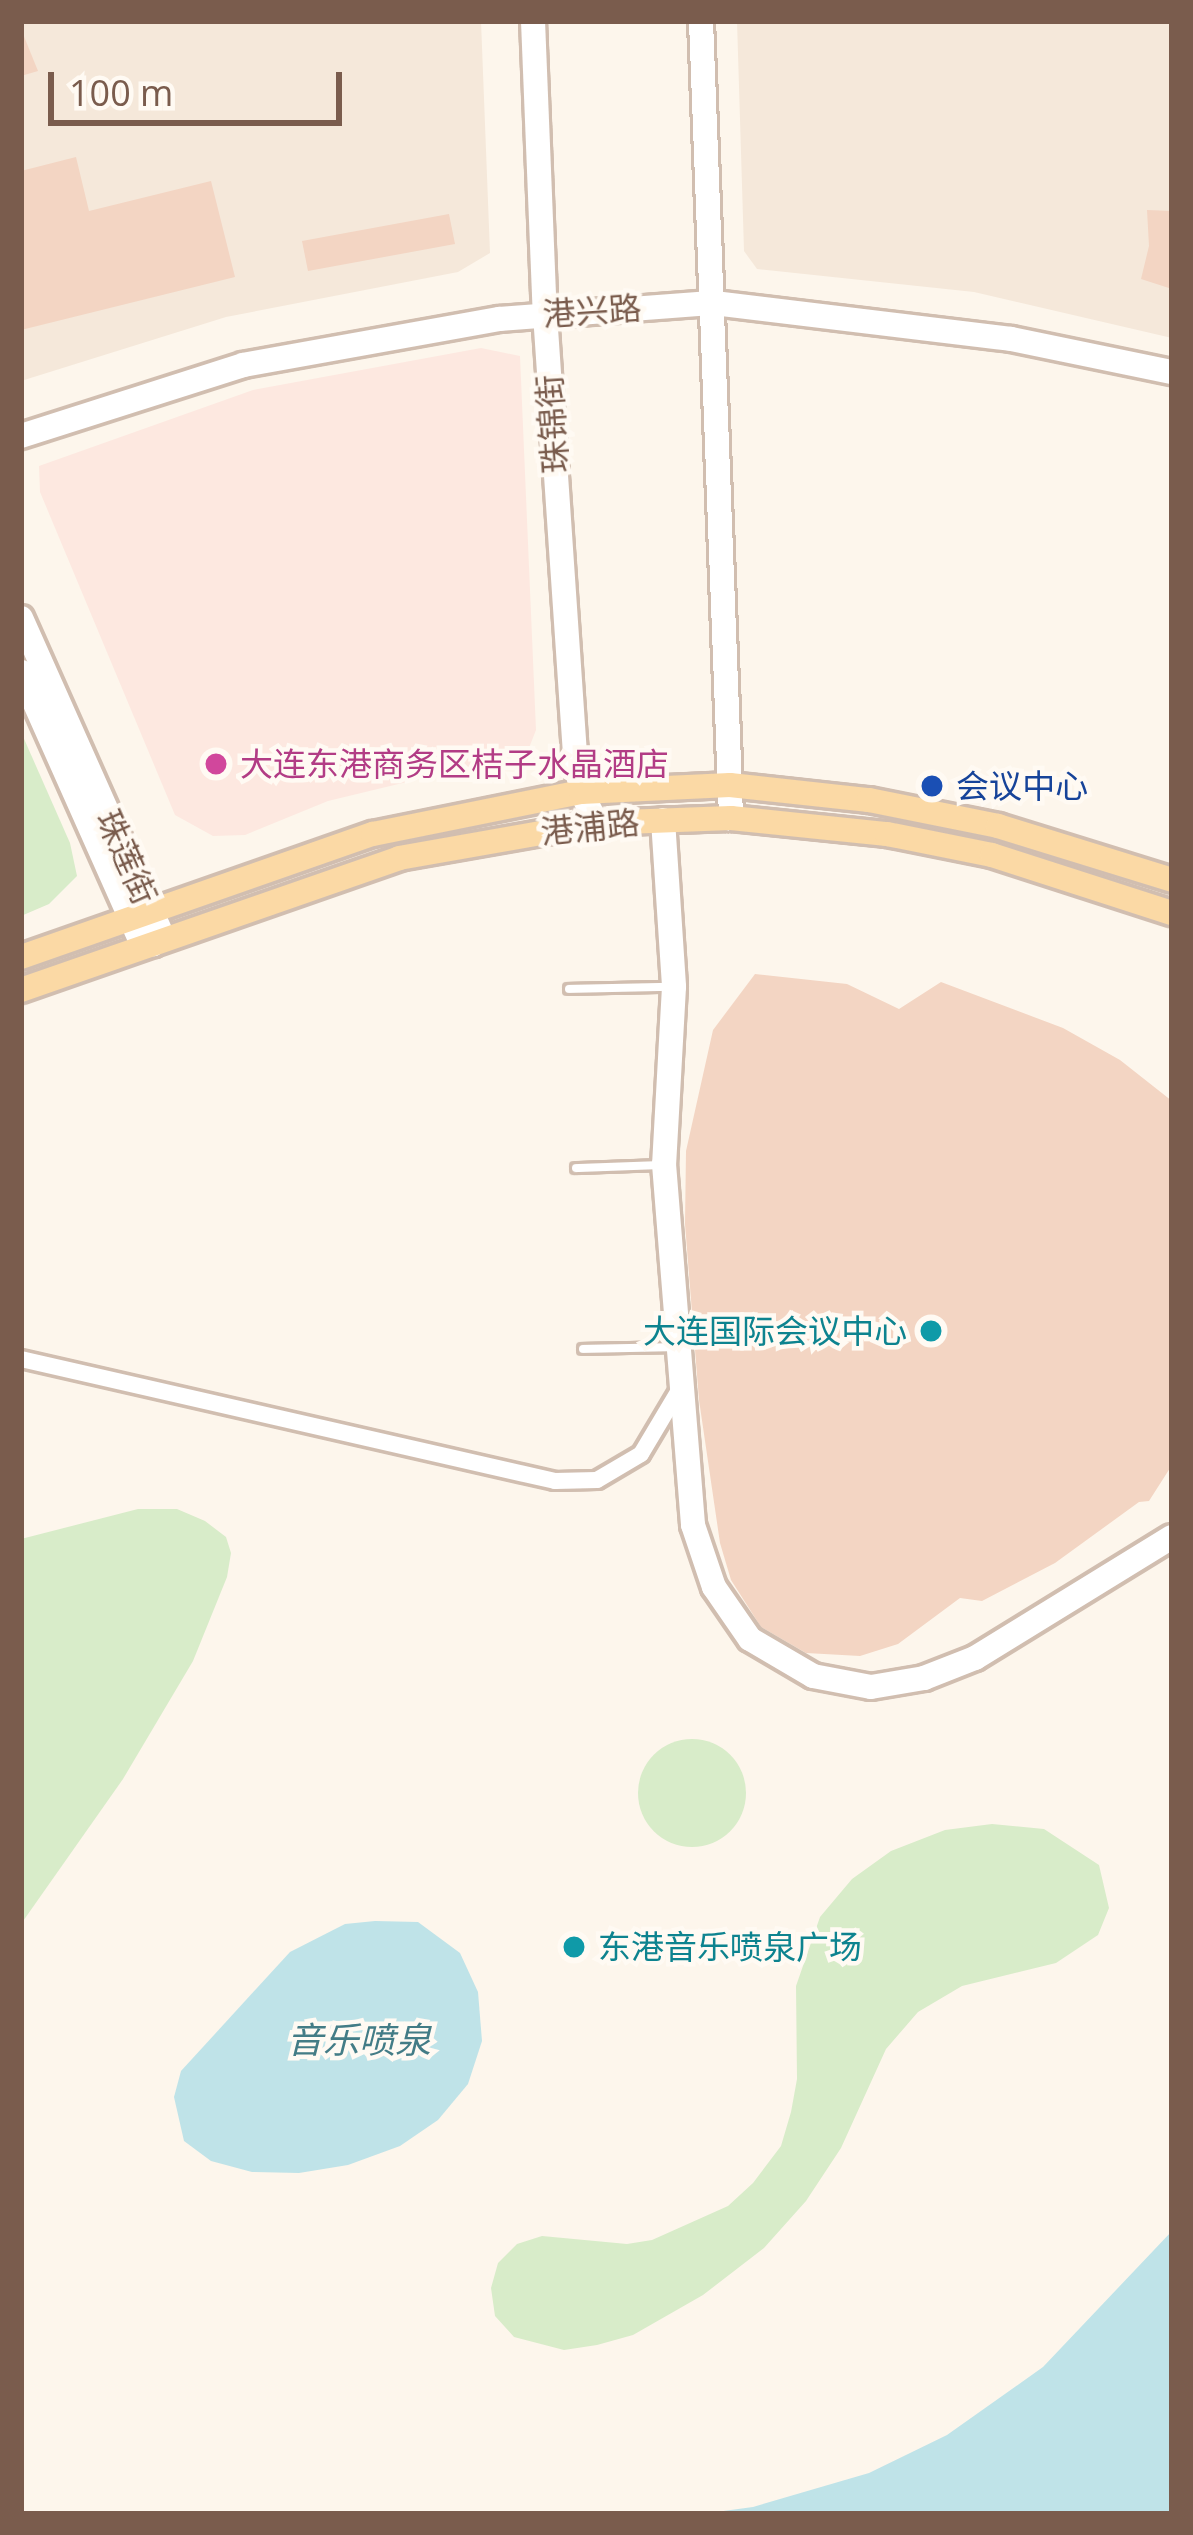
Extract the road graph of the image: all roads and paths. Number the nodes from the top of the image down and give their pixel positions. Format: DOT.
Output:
graph roads {
  1 [pos="533,21"];
  2 [pos="701,21"];
  3 [pos="713,303"];
  4 [pos="544,314"];
  5 [pos="1172,372"];
  6 [pos="21,436"];
  7 [pos="21,618"];
  8 [pos="21,672"];
  9 [pos="730,784"];
  10 [pos="581,792"];
  11 [pos="731,818"];
  12 [pos="663,820"];
  13 [pos="597,824"];
  14 [pos="1172,880"];
  15 [pos="1172,914"];
  16 [pos="141,915"];
  17 [pos="153,944"];
  18 [pos="21,957"];
  19 [pos="674,987"];
  20 [pos="569,989"];
  21 [pos="21,990"];
  22 [pos="664,1164"];
  23 [pos="576,1168"];
  24 [pos="678,1347"];
  25 [pos="583,1349"];
  26 [pos="21,1358"];
  27 [pos="681,1387"];
  28 [pos="1172,1537"];
  1 -- 4 [label="main road, 珠锦街"];
  2 -- 3 [label="main road"];
  3 -- 4 [label="main road, 港兴路"];
  3 -- 5 [label="main road, 港兴路"];
  3 -- 9 [label="main road"];
  4 -- 6 [label="main road, 港兴路"];
  4 -- 10 [label="main road, 珠锦街"];
  7 -- 16 [label="main road, 珠莲街"];
  8 -- 16 [label="main road, 珠莲街"];
  9 -- 10 [label="main road, 港浦路"];
  9 -- 11 [label="main road"];
  9 -- 14 [label="main road, 港浦路"];
  10 -- 13 [label="main road, 珠锦街"];
  10 -- 16 [label="main road, 港浦路"];
  11 -- 12 [label="main road, 港浦路"];
  11 -- 15 [label="main road, 港浦路"];
  12 -- 13 [label="main road, 港浦路"];
  12 -- 19 [label="main road"];
  13 -- 17 [label="main road, 港浦路"];
  16 -- 17 [label="main road, 珠莲街"];
  16 -- 18 [label="main road, 港浦路"];
  17 -- 21 [label="main road, 港浦路"];
  19 -- 20 [label="lane"];
  19 -- 22 [label="main road"];
  22 -- 23 [label="lane"];
  22 -- 24 [label="main road"];
  24 -- 25 [label="lane"];
  24 -- 27 [label="main road"];
  26 -- 27 [label="street"];
  27 -- 28 [label="main road"];
}
